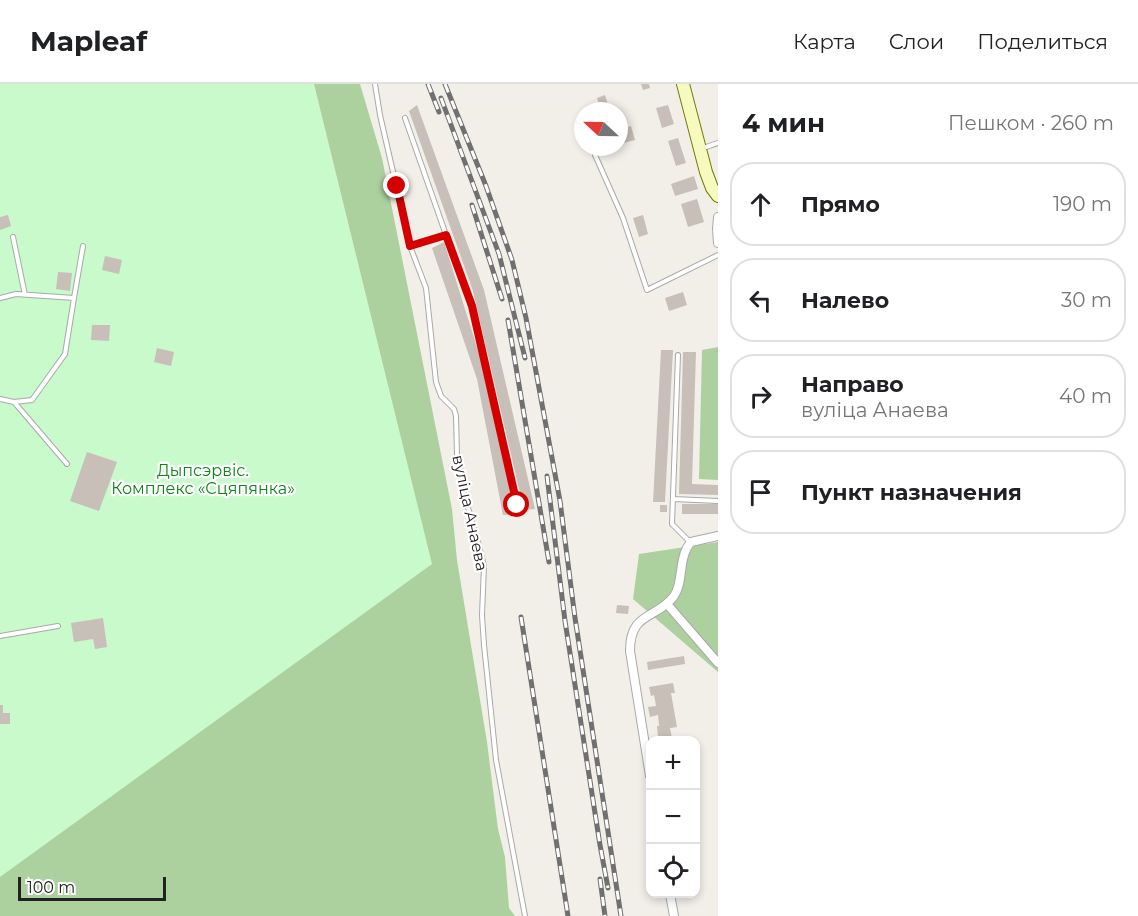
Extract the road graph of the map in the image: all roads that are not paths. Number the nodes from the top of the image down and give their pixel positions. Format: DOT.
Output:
graph roads {
  1 [pos="375,84"];
  2 [pos="683,84"];
  3 [pos="405,118"];
  4 [pos="718,143"];
  5 [pos="700,149"];
  6 [pos="595,156"];
  7 [pos="718,196"];
  8 [pos="718,217"];
  9 [pos="446,235"];
  10 [pos="13,237"];
  11 [pos="718,243"];
  12 [pos="84,246"];
  13 [pos="410,246"];
  14 [pos="718,255"];
  15 [pos="25,295"];
  16 [pos="0,298"];
  17 [pos="74,298"];
  18 [pos="678,355"];
  19 [pos="0,399"];
  20 [pos="14,402"];
  21 [pos="67,464"];
  22 [pos="673,499"];
  23 [pos="718,501"];
  24 [pos="517,505"];
  25 [pos="718,536"];
  26 [pos="691,542"];
  27 [pos="667,604"];
  28 [pos="58,626"];
  29 [pos="0,636"];
  30 [pos="718,663"];
  31 [pos="646,746"];
  32 [pos="671,898"];
  33 [pos="525,916"];
  34 [pos="674,916"];
  1 -- 13 [label="lane, вуліца Анаева"];
  2 -- 5 [label="street"];
  3 -- 9 [label="lane"];
  4 -- 5 [label="lane"];
  5 -- 7 [label="street"];
  6 -- 14 [label="lane"];
  8 -- 11 [label="street"];
  9 -- 13 [label="lane"];
  9 -- 24 [label="lane"];
  10 -- 15 [label="lane"];
  12 -- 17 [label="lane"];
  13 -- 33 [label="lane, вуліца Анаева"];
  15 -- 16 [label="lane"];
  15 -- 17 [label="lane"];
  17 -- 20 [label="lane"];
  18 -- 22 [label="lane"];
  19 -- 20 [label="lane"];
  20 -- 21 [label="lane"];
  22 -- 23 [label="lane"];
  22 -- 26 [label="lane"];
  25 -- 26 [label="street"];
  26 -- 27 [label="street"];
  27 -- 30 [label="street"];
  27 -- 31 [label="street"];
  28 -- 29 [label="lane"];
  32 -- 34 [label="street"];
}
